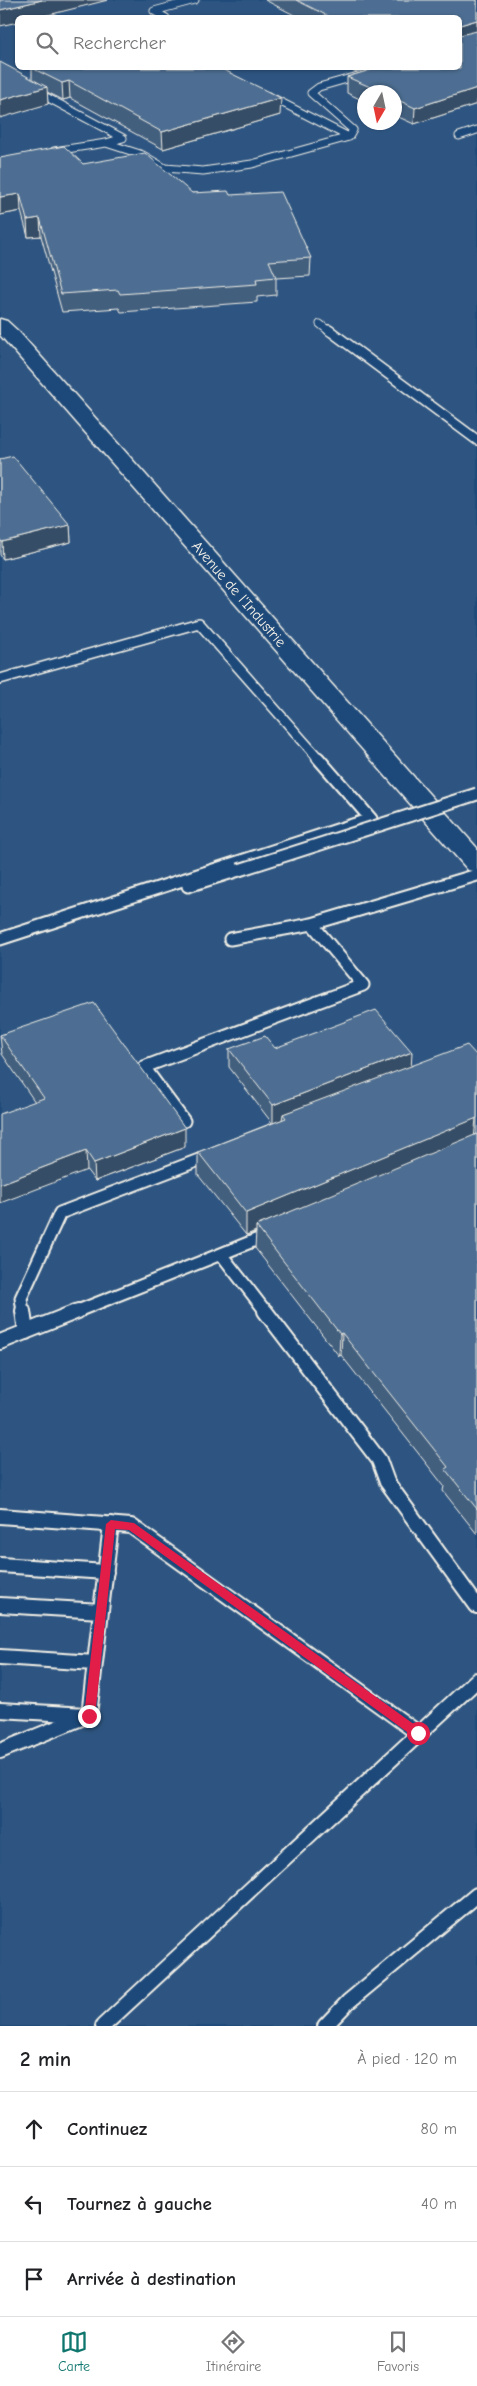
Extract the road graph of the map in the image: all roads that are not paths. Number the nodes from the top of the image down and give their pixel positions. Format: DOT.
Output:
graph roads {
  1 [pos="195,0"];
  2 [pos="161,15"];
  3 [pos="379,70"];
  4 [pos="27,86"];
  5 [pos="263,94"];
  6 [pos="477,130"];
  7 [pos="459,136"];
  8 [pos="349,137"];
  9 [pos="106,143"];
  10 [pos="48,152"];
  11 [pos="320,324"];
  12 [pos="0,325"];
  13 [pos="477,440"];
  14 [pos="0,679"];
  15 [pos="477,794"];
  16 [pos="477,864"];
  17 [pos="477,875"];
  18 [pos="158,888"];
  19 [pos="312,924"];
  20 [pos="0,939"];
  21 [pos="230,939"];
  22 [pos="184,1121"];
  23 [pos="227,1149"];
  24 [pos="276,1231"];
  25 [pos="221,1254"];
  26 [pos="26,1332"];
  27 [pos="0,1342"];
  28 [pos="0,1516"];
  29 [pos="111,1524"];
  30 [pos="0,1565"];
  31 [pos="106,1572"];
  32 [pos="0,1605"];
  33 [pos="477,1606"];
  34 [pos="100,1611"];
  35 [pos="0,1657"];
  36 [pos="95,1663"];
  37 [pos="477,1680"];
  38 [pos="0,1710"];
  39 [pos="89,1716"];
  40 [pos="418,1733"];
  41 [pos="0,1751"];
  42 [pos="477,1895"];
  43 [pos="103,2026"];
  44 [pos="325,2026"];
  1 -- 2 [label="lane"];
  3 -- 8 [label="lane"];
  4 -- 9 [label="lane"];
  5 -- 8 [label="lane"];
  6 -- 7 [label="lane"];
  8 -- 9 [label="lane"];
  9 -- 10 [label="lane"];
  11 -- 13 [label="lane"];
  12 -- 16 [label="street, Avenue de l'Industrie"];
  14 -- 18 [label="lane"];
  15 -- 18 [label="lane, bridge"];
  17 -- 19 [label="lane"];
  18 -- 20 [label="lane"];
  19 -- 21 [label="lane"];
  19 -- 22 [label="lane"];
  23 -- 26 [label="lane"];
  24 -- 25 [label="lane"];
  25 -- 26 [label="lane"];
  25 -- 33 [label="lane"];
  26 -- 27 [label="lane"];
  28 -- 29 [label="lane"];
  29 -- 31 [label="lane"];
  29 -- 40 [label="lane"];
  30 -- 31 [label="lane"];
  31 -- 34 [label="lane"];
  32 -- 34 [label="lane"];
  34 -- 36 [label="lane"];
  35 -- 36 [label="lane"];
  36 -- 39 [label="lane"];
  37 -- 40 [label="lane"];
  38 -- 39 [label="lane"];
  39 -- 41 [label="lane"];
  40 -- 43 [label="lane"];
  42 -- 44 [label="lane"];
}
